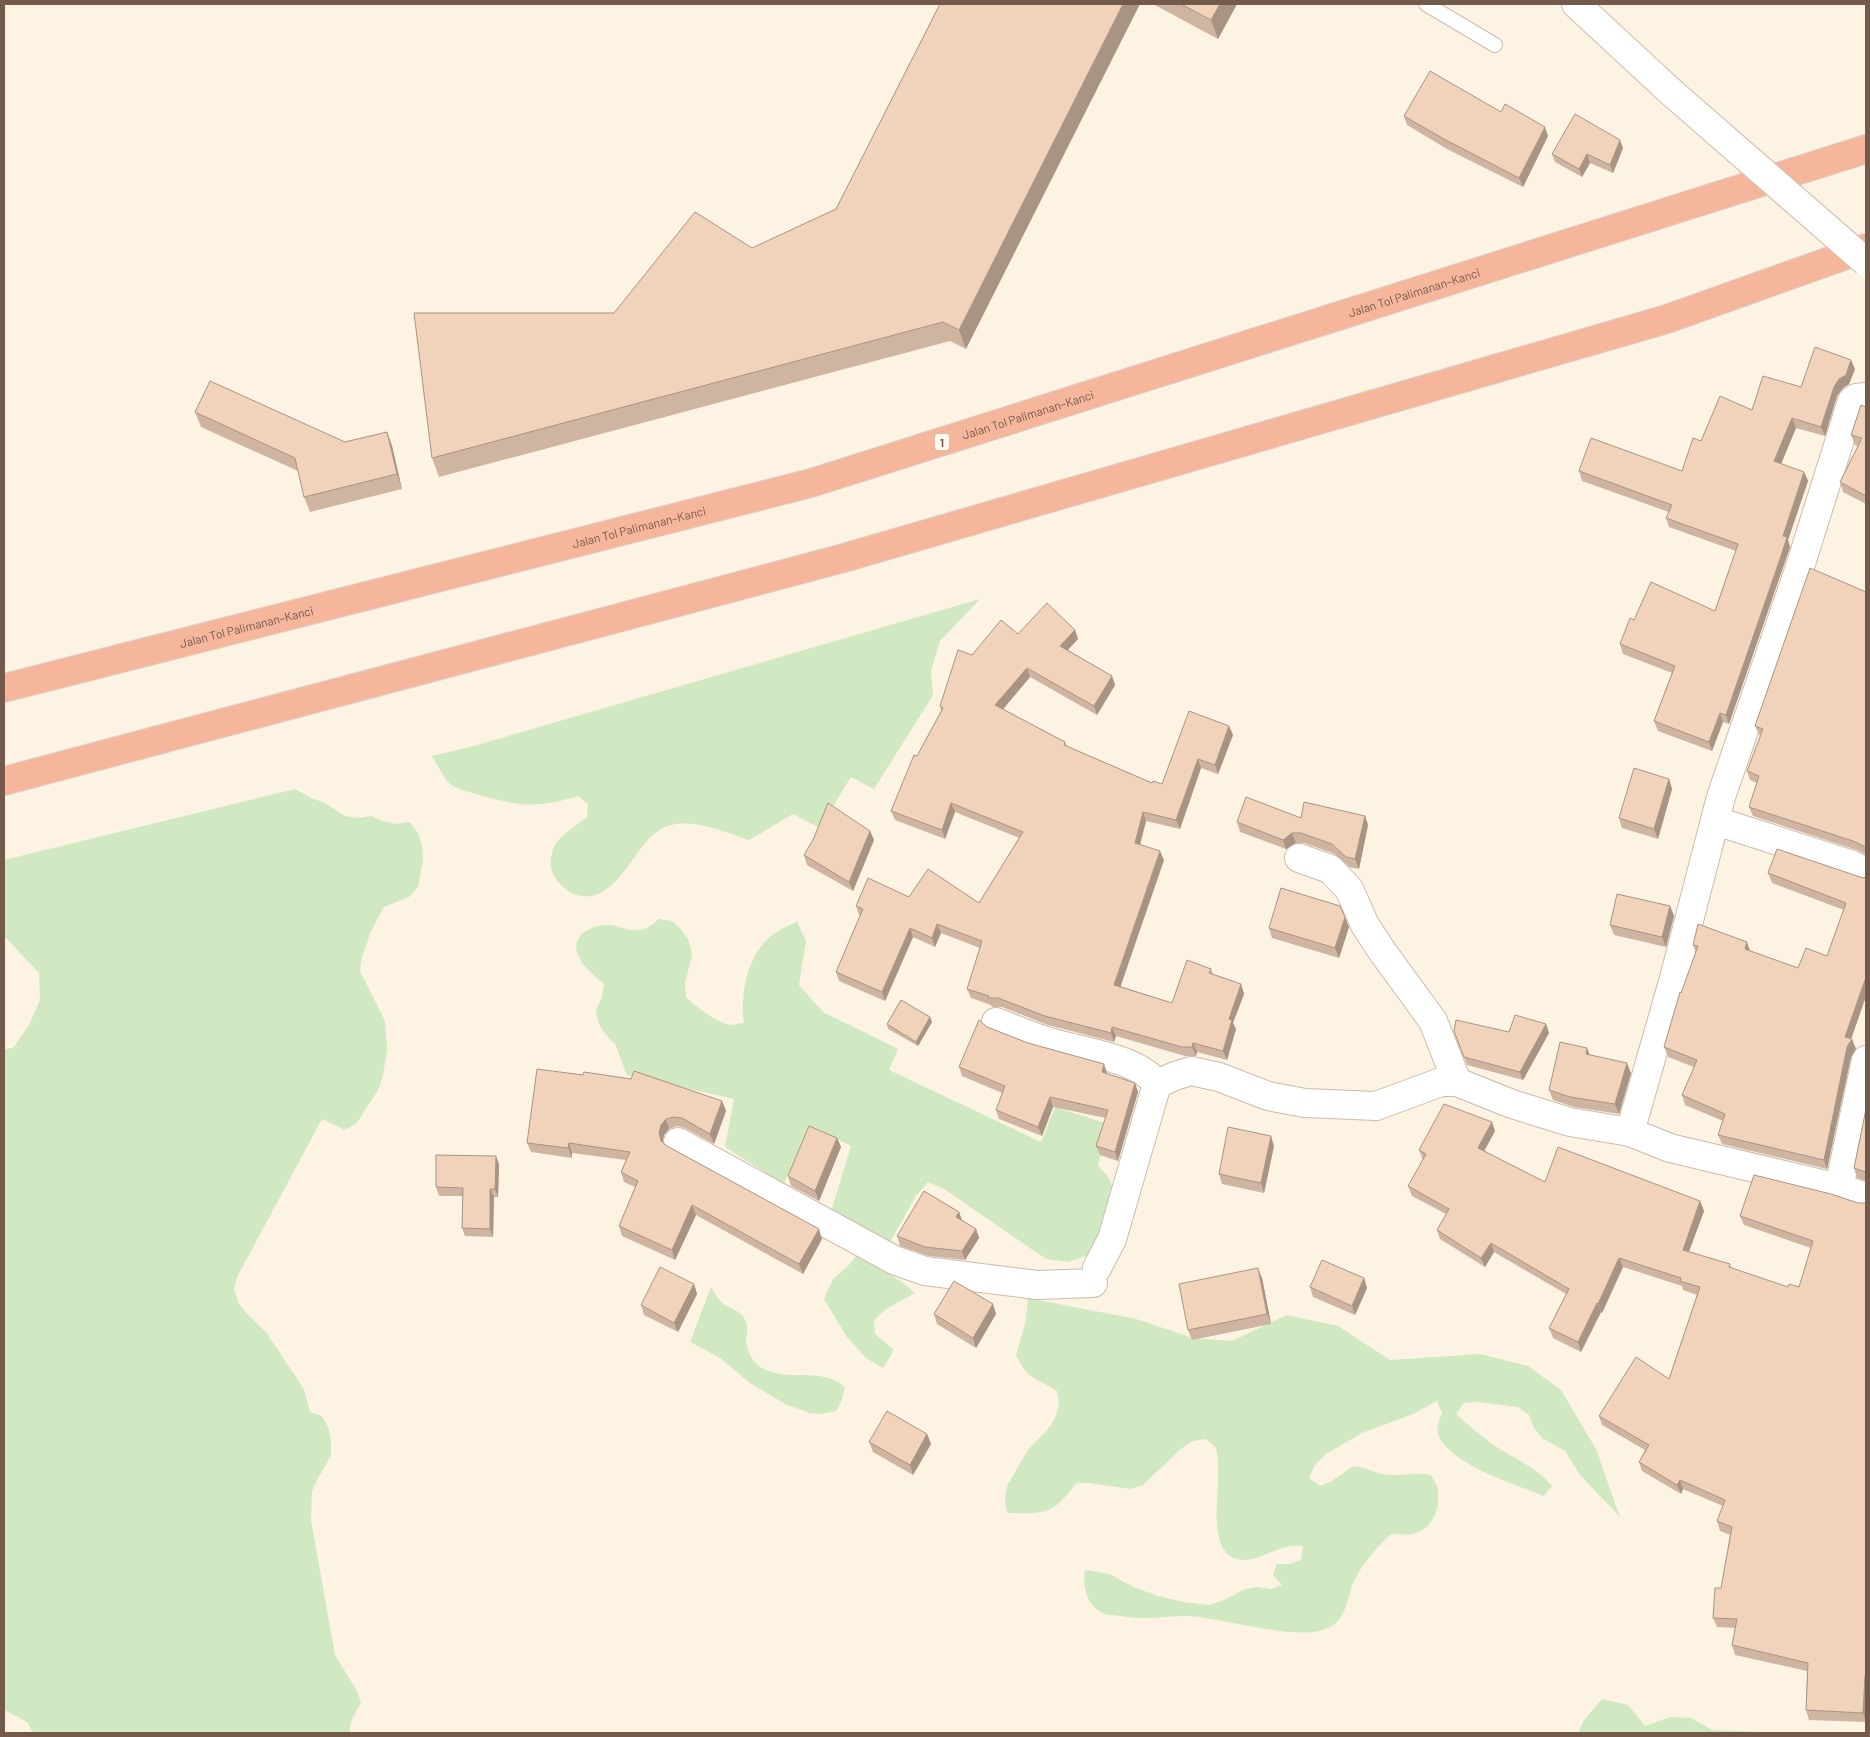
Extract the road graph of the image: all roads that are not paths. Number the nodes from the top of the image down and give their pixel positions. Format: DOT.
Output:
graph roads {
  1 [pos="1426,4"];
  2 [pos="1576,4"];
  3 [pos="1495,46"];
  4 [pos="1866,149"];
  5 [pos="1866,248"];
  6 [pos="1866,262"];
  7 [pos="1866,397"];
  8 [pos="4,688"];
  9 [pos="4,781"];
  10 [pos="1716,821"];
  11 [pos="1299,858"];
  12 [pos="1866,872"];
  13 [pos="996,1022"];
  14 [pos="1866,1060"];
  15 [pos="1457,1082"];
  16 [pos="1157,1084"];
  17 [pos="1630,1132"];
  18 [pos="678,1142"];
  19 [pos="1839,1188"];
  20 [pos="1866,1197"];
  1 -- 3 [label="lane"];
  2 -- 6 [label="street, bridge"];
  4 -- 8 [label="highway, Jalan Tol Palimanan–Kanci / 1"];
  5 -- 9 [label="highway"];
  7 -- 10 [label="street"];
  10 -- 12 [label="street"];
  10 -- 17 [label="street"];
  11 -- 15 [label="street"];
  13 -- 16 [label="street"];
  14 -- 19 [label="street"];
  15 -- 16 [label="street"];
  15 -- 17 [label="street"];
  16 -- 18 [label="street"];
  17 -- 19 [label="street"];
  19 -- 20 [label="street"];
}
